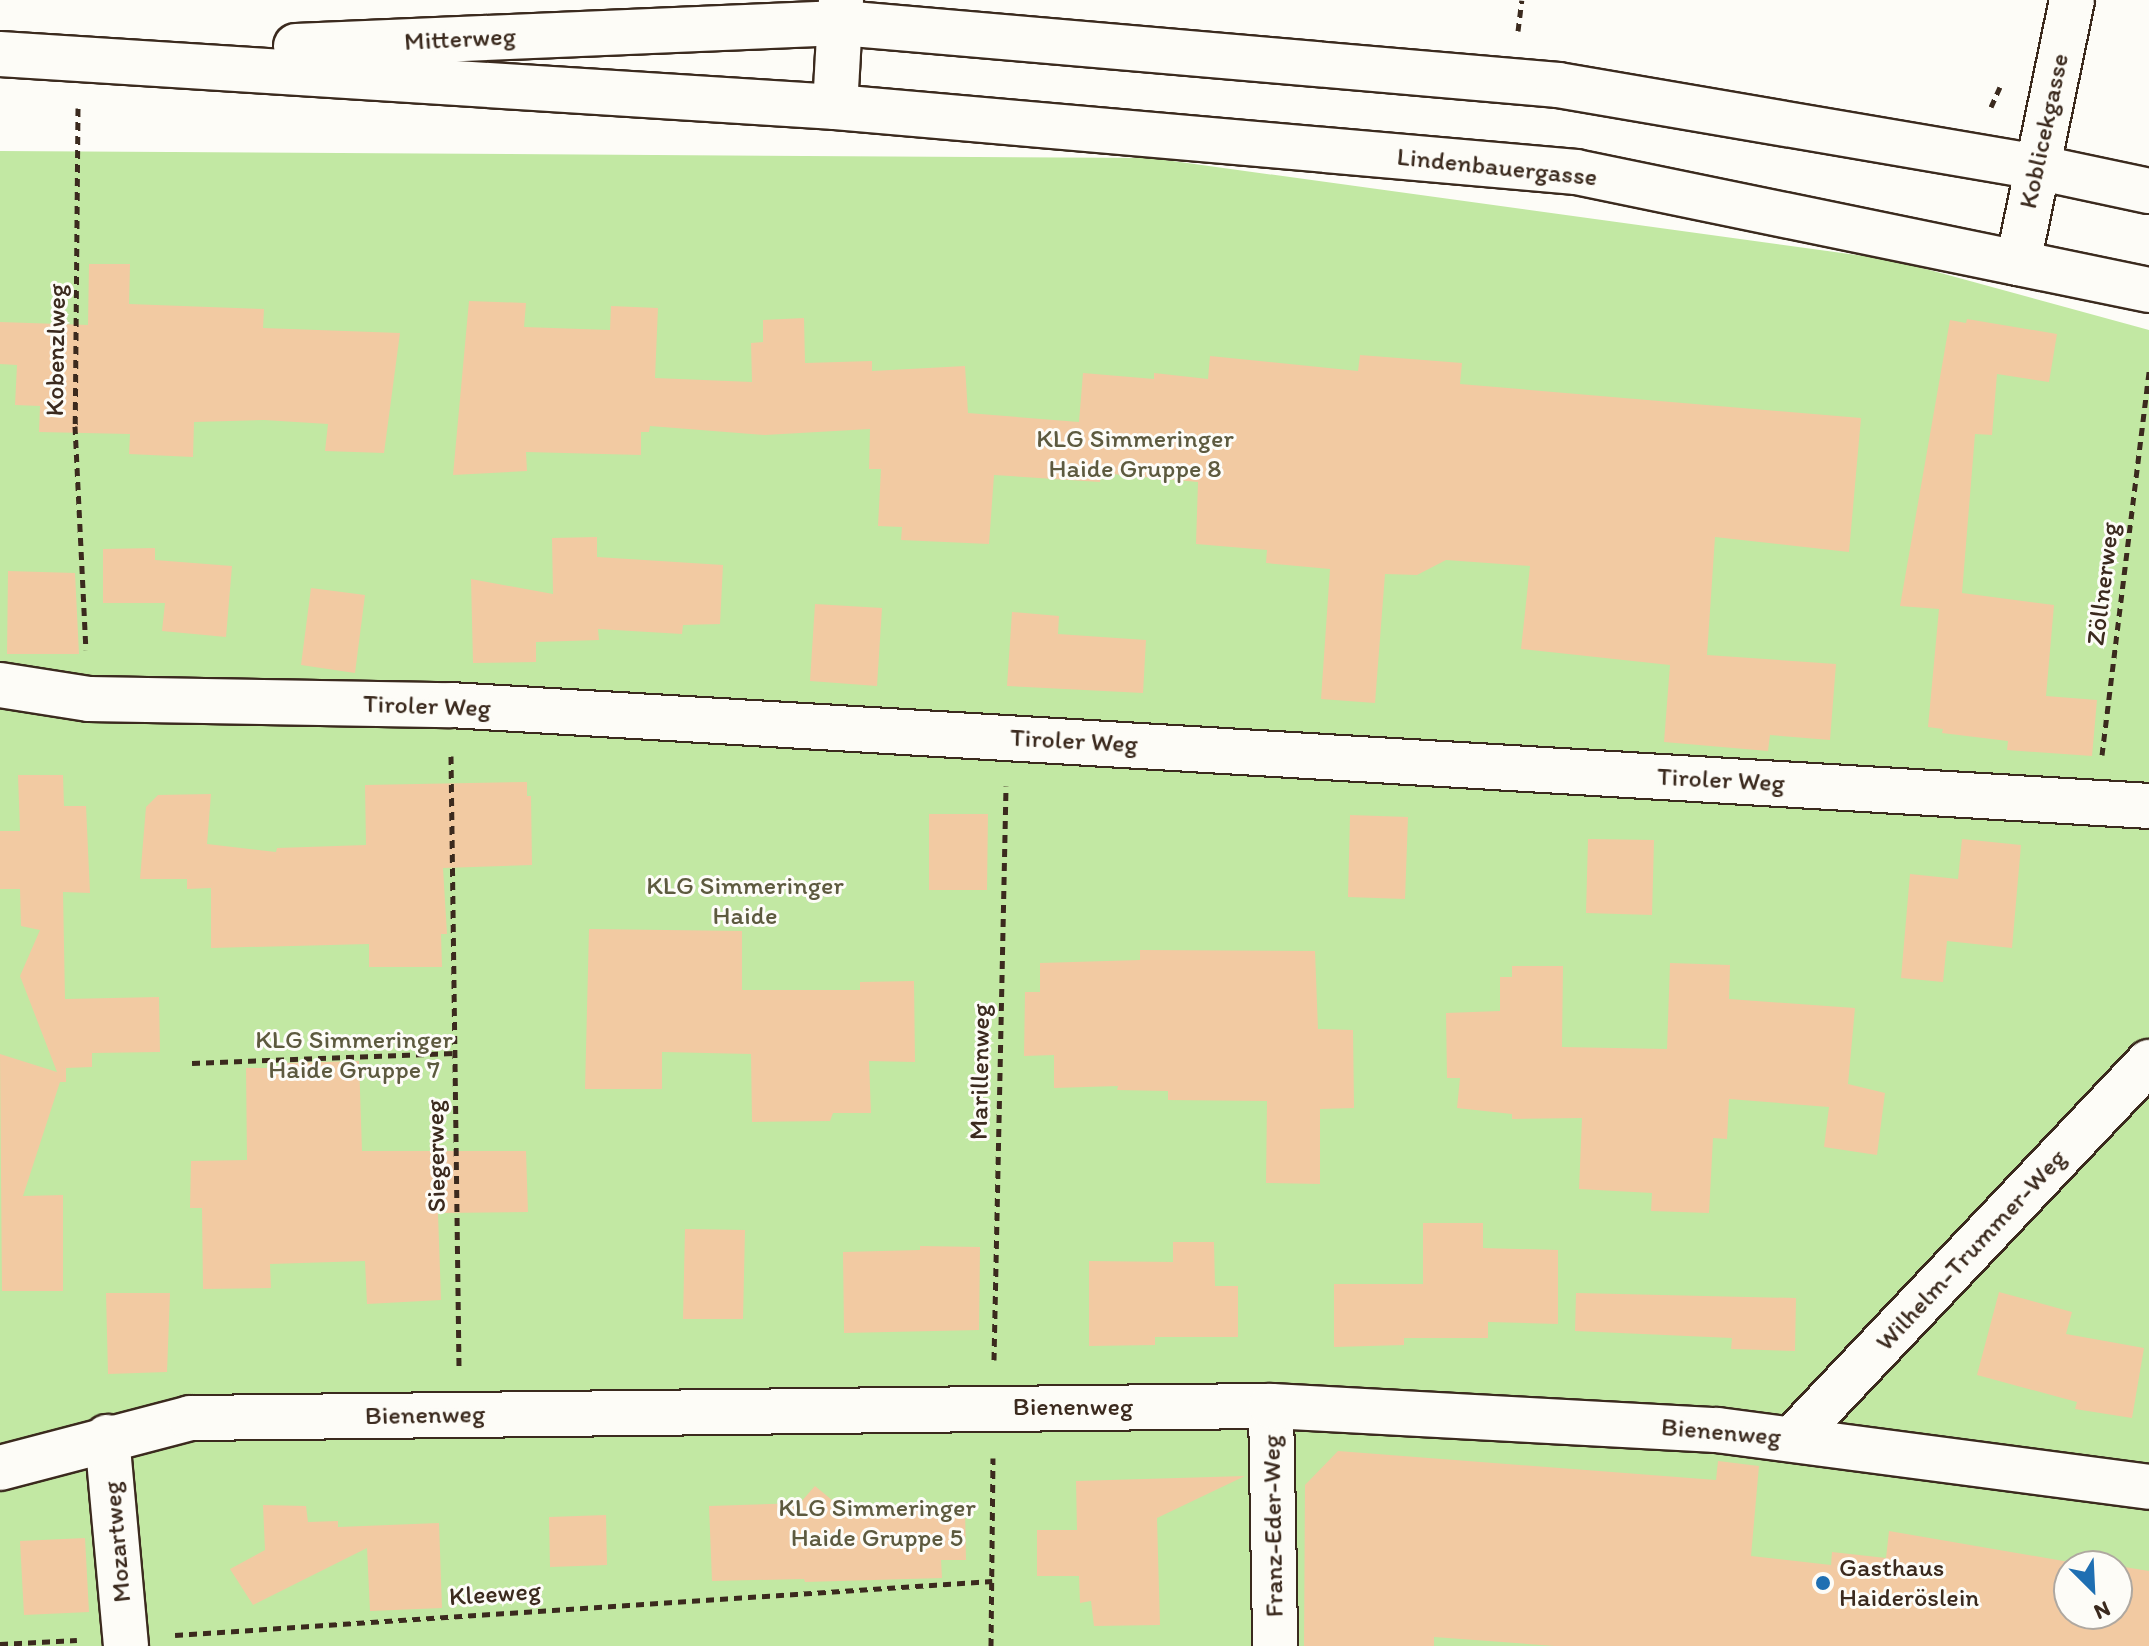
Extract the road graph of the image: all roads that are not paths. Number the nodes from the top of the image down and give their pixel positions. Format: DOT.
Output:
graph roads {
  1 [pos="2072,0"];
  2 [pos="841,11"];
  3 [pos="0,54"];
  4 [pos="79,57"];
  5 [pos="835,107"];
  6 [pos="2036,167"];
  7 [pos="2149,191"];
  8 [pos="2018,263"];
  9 [pos="2149,290"];
  10 [pos="0,685"];
  11 [pos="2149,806"];
  12 [pos="2149,1062"];
  13 [pos="1271,1406"];
  14 [pos="107,1437"];
  15 [pos="1793,1438"];
  16 [pos="0,1468"];
  17 [pos="2149,1487"];
  18 [pos="126,1642"];
  19 [pos="1275,1646"];
  1 -- 6 [label="street, Koblicekgasse"];
  2 -- 4 [label="street, Mitterweg"];
  2 -- 5 [label="street"];
  2 -- 6 [label="street"];
  3 -- 4 [label="street, Mitterweg"];
  4 -- 5 [label="street, Mitterweg"];
  5 -- 8 [label="street, Lindenbauergasse"];
  6 -- 7 [label="street"];
  6 -- 8 [label="street, Koblicekgasse"];
  8 -- 9 [label="street, Lindenbauergasse"];
  10 -- 11 [label="street, Tiroler Weg"];
  12 -- 15 [label="street, Wilhelm-Trummer-Weg"];
  13 -- 14 [label="street, Bienenweg"];
  13 -- 15 [label="street, Bienenweg"];
  13 -- 19 [label="street, Franz-Eder-Weg"];
  14 -- 16 [label="street, Bienenweg"];
  14 -- 18 [label="street, Mozartweg"];
  15 -- 17 [label="street, Bienenweg"];
}
